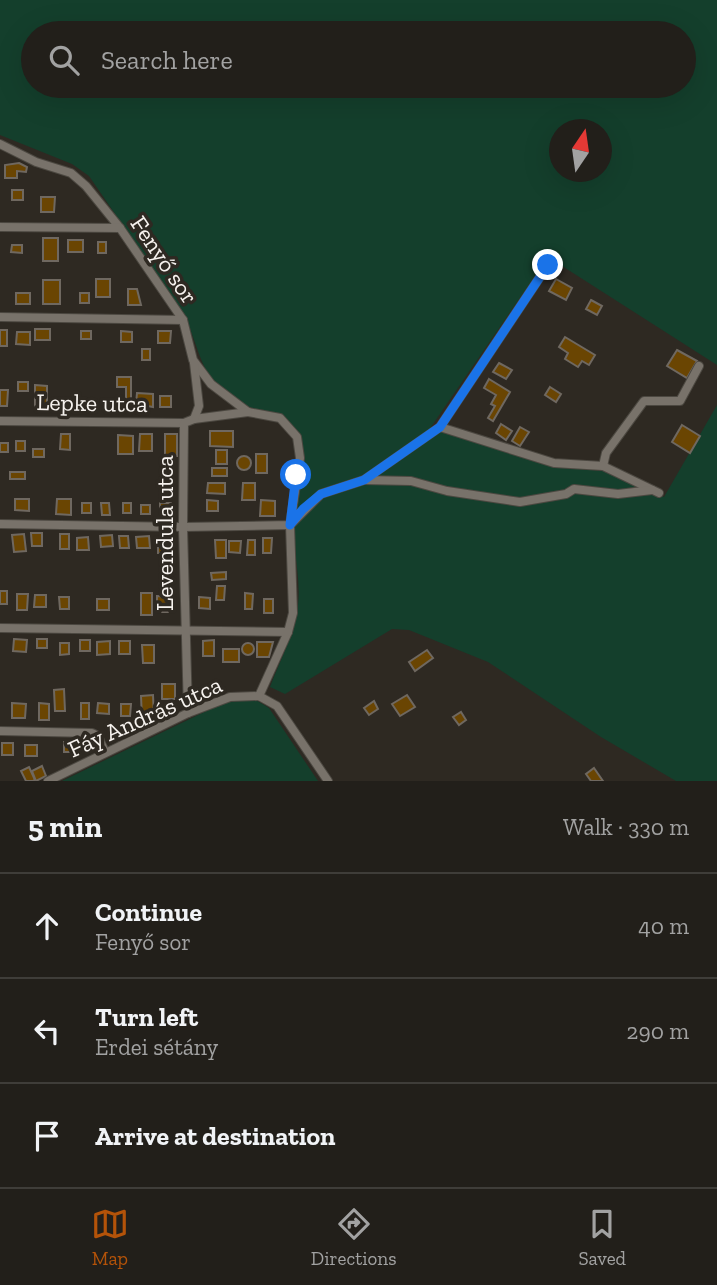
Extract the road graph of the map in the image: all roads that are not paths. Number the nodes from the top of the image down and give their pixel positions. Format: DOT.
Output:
graph roads {
  1 [pos="0,144"];
  2 [pos="0,227"];
  3 [pos="120,228"];
  4 [pos="548,265"];
  5 [pos="0,317"];
  6 [pos="183,320"];
  7 [pos="194,360"];
  8 [pos="699,366"];
  9 [pos="248,412"];
  10 [pos="194,419"];
  11 [pos="0,421"];
  12 [pos="184,423"];
  13 [pos="440,427"];
  14 [pos="603,466"];
  15 [pos="364,480"];
  16 [pos="0,524"];
  17 [pos="290,525"];
  18 [pos="183,527"];
  19 [pos="0,628"];
  20 [pos="185,631"];
  21 [pos="288,632"];
  22 [pos="259,696"];
  23 [pos="188,713"];
  24 [pos="0,732"];
  25 [pos="105,752"];
  26 [pos="48,781"];
  27 [pos="328,781"];
  1 -- 3 [label="street, Fenyő sor"];
  2 -- 3 [label="street"];
  3 -- 6 [label="street, Fenyő sor"];
  4 -- 13 [label="street"];
  5 -- 6 [label="street"];
  6 -- 7 [label="street, Fenyő sor"];
  7 -- 9 [label="street, Fenyő sor"];
  7 -- 10 [label="street"];
  8 -- 14 [label="street"];
  9 -- 10 [label="street, Levendula utca"];
  9 -- 17 [label="street, Fenyő sor"];
  10 -- 12 [label="street, Levendula utca"];
  11 -- 12 [label="street, Lepke utca"];
  12 -- 18 [label="street, Levendula utca"];
  13 -- 14 [label="street"];
  13 -- 15 [label="street"];
  14 -- 15 [label="street"];
  15 -- 17 [label="street"];
  16 -- 18 [label="street"];
  17 -- 18 [label="street"];
  17 -- 21 [label="street, Fenyő sor"];
  18 -- 20 [label="street, Levendula utca"];
  19 -- 20 [label="street"];
  20 -- 21 [label="street"];
  20 -- 23 [label="street, Levendula utca"];
  21 -- 22 [label="street, Fenyő sor"];
  22 -- 23 [label="street, Fáy András utca"];
  22 -- 27 [label="street"];
  23 -- 25 [label="street, Fáy András utca"];
  24 -- 25 [label="street"];
  25 -- 26 [label="street, Fáy András utca"];
}
